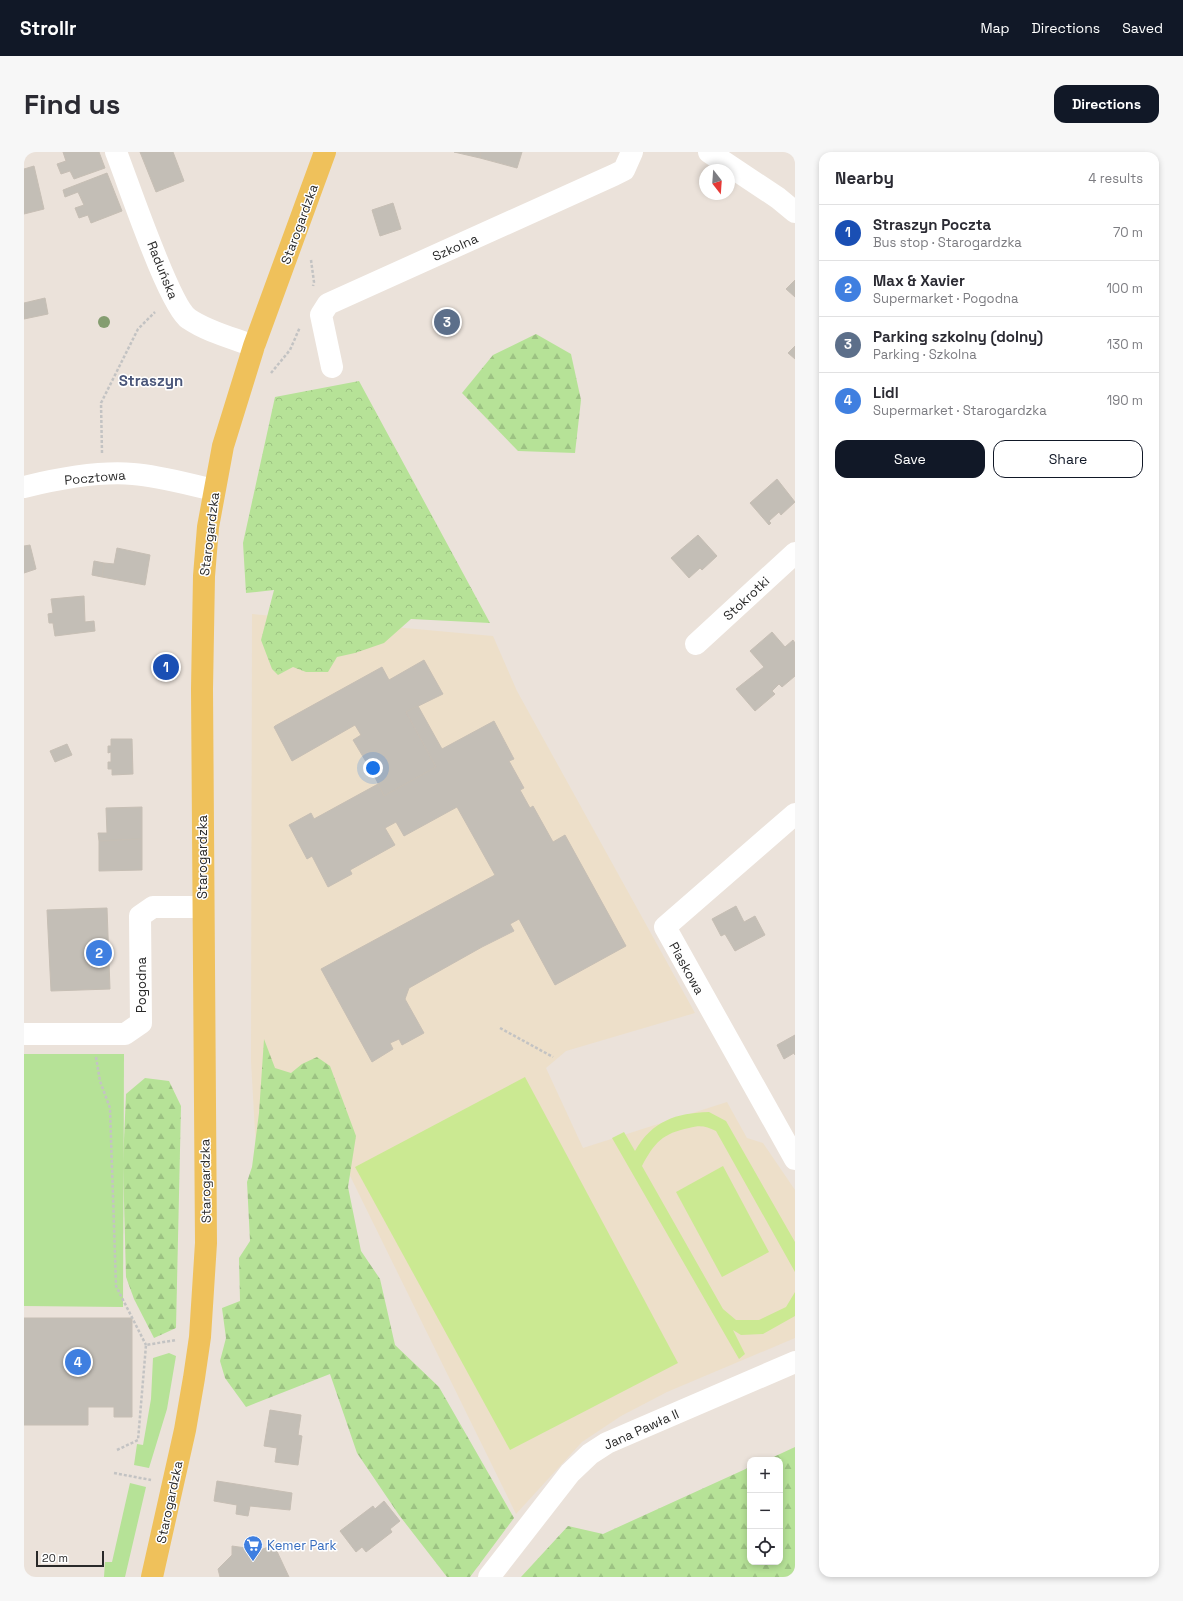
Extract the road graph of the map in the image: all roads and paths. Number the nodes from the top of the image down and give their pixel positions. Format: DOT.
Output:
graph roads {
  1 [pos="116,152"];
  2 [pos="325,152"];
  3 [pos="632,152"];
  4 [pos="717,154"];
  5 [pos="795,212"];
  6 [pos="159,308"];
  7 [pos="254,346"];
  8 [pos="332,367"];
  9 [pos="102,467"];
  10 [pos="24,487"];
  11 [pos="214,490"];
  12 [pos="795,553"];
  13 [pos="696,644"];
  14 [pos="795,814"];
  15 [pos="202,907"];
  16 [pos="500,1028"];
  17 [pos="24,1034"];
  18 [pos="95,1034"];
  19 [pos="553,1057"];
  20 [pos="795,1159"];
  21 [pos="183,1339"];
  22 [pos="146,1345"];
  23 [pos="795,1362"];
  24 [pos="118,1450"];
  25 [pos="114,1472"];
  26 [pos="154,1480"];
  27 [pos="152,1577"];
  28 [pos="489,1577"];
  1 -- 7 [label="street, Raduńska"];
  2 -- 7 [label="main road, Starogardzka"];
  3 -- 8 [label="street, Szkolna"];
  4 -- 5 [label="street"];
  6 -- 9 [label="path"];
  7 -- 11 [label="main road, Starogardzka"];
  9 -- 10 [label="street, Pocztowa"];
  9 -- 11 [label="street, Pocztowa"];
  11 -- 15 [label="main road, Starogardzka"];
  12 -- 13 [label="street, Stokrotki"];
  14 -- 20 [label="street, Piaskowa"];
  15 -- 18 [label="street, Pogodna"];
  15 -- 27 [label="main road, Starogardzka"];
  16 -- 19 [label="path"];
  17 -- 18 [label="street, Pogodna"];
  18 -- 22 [label="path"];
  21 -- 22 [label="path"];
  22 -- 24 [label="path"];
  23 -- 28 [label="street, Jana Pawła II"];
  25 -- 26 [label="path"];
}
